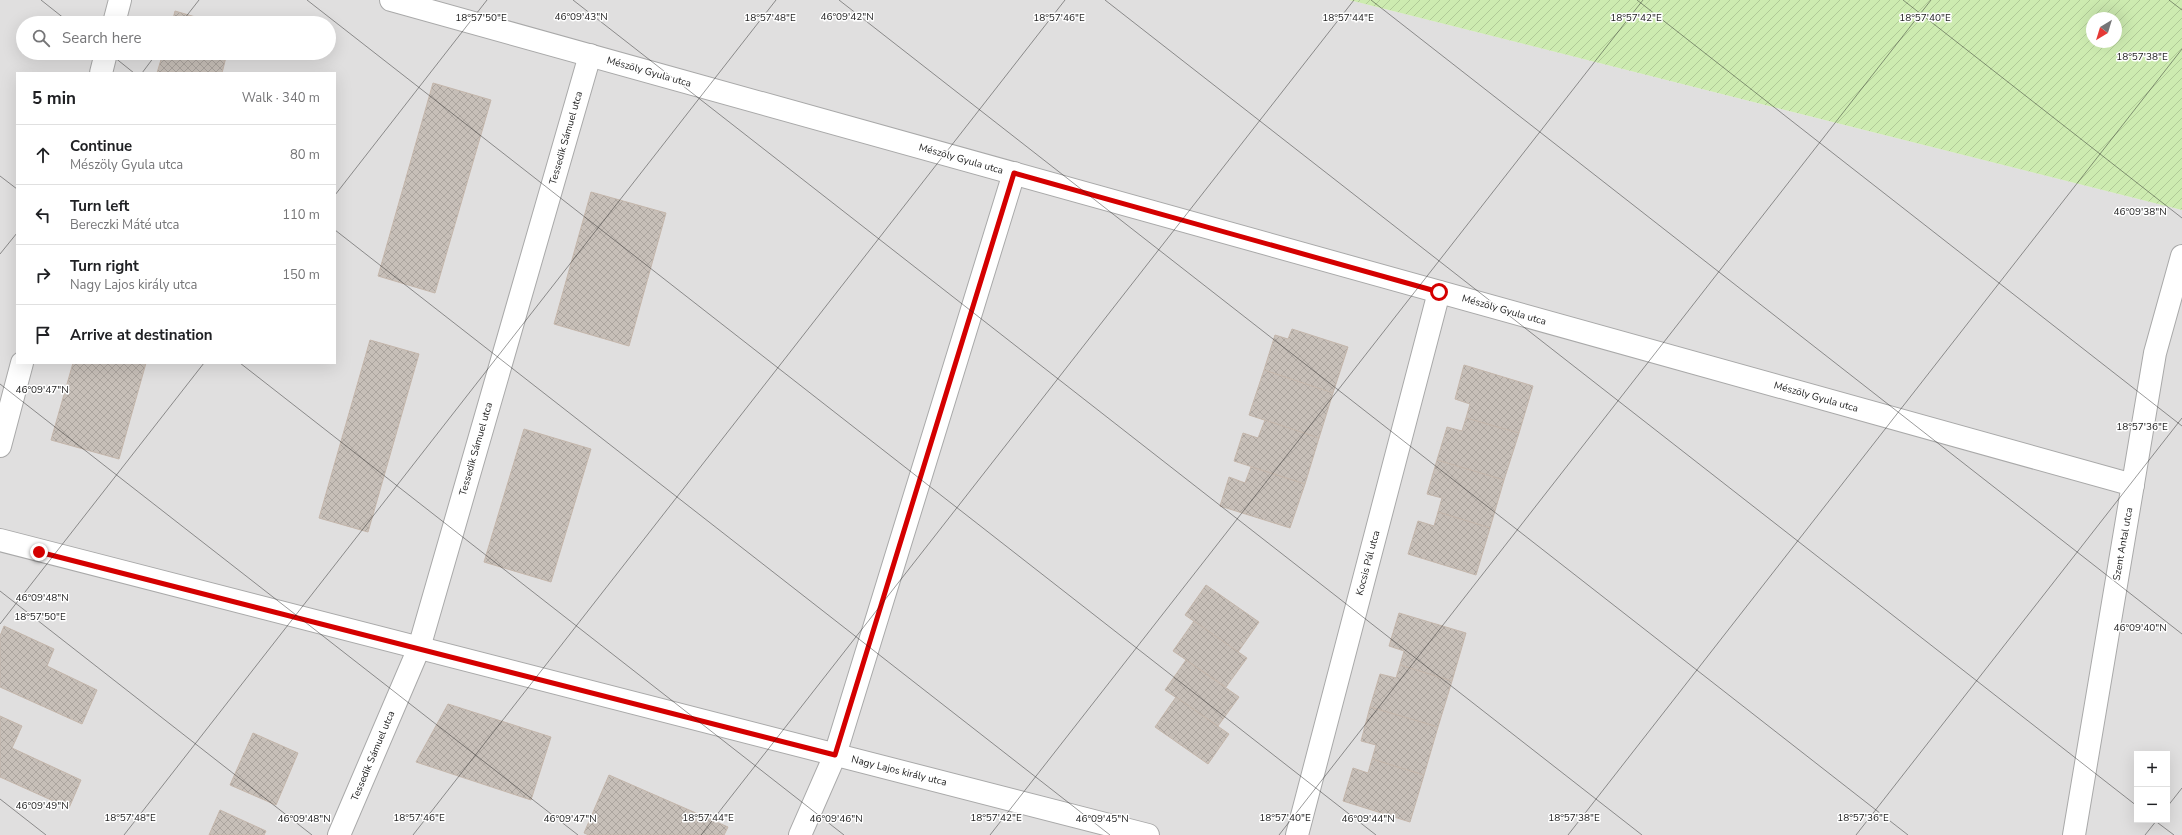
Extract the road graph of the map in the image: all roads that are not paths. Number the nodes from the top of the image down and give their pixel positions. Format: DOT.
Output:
graph roads {
  1 [pos="120,0"];
  2 [pos="391,0"];
  3 [pos="116,16"];
  4 [pos="590,55"];
  5 [pos="104,60"];
  6 [pos="101,72"];
  7 [pos="1014,173"];
  8 [pos="2182,256"];
  9 [pos="1439,292"];
  10 [pos="22,364"];
  11 [pos="0,446"];
  12 [pos="2132,485"];
  13 [pos="0,540"];
  14 [pos="419,648"];
  15 [pos="835,755"];
  16 [pos="339,835"];
  17 [pos="800,835"];
  18 [pos="1148,835"];
  19 [pos="1297,835"];
  20 [pos="2074,835"];
  1 -- 3 [label="street"];
  2 -- 4 [label="street, Mészöly Gyula utca"];
  4 -- 7 [label="street, Mészöly Gyula utca"];
  4 -- 14 [label="street, Tessedik Sámuel utca"];
  5 -- 6 [label="street"];
  7 -- 9 [label="street, Mészöly Gyula utca"];
  7 -- 15 [label="street"];
  8 -- 12 [label="street, Szent Antal utca"];
  9 -- 12 [label="street, Mészöly Gyula utca"];
  9 -- 19 [label="street, Kocsis Pál utca"];
  10 -- 11 [label="street"];
  12 -- 20 [label="street, Szent Antal utca"];
  13 -- 14 [label="street, Nagy Lajos király utca"];
  14 -- 15 [label="street, Nagy Lajos király utca"];
  14 -- 16 [label="street, Tessedik Sámuel utca"];
  15 -- 17 [label="street"];
  15 -- 18 [label="street, Nagy Lajos király utca"];
}
